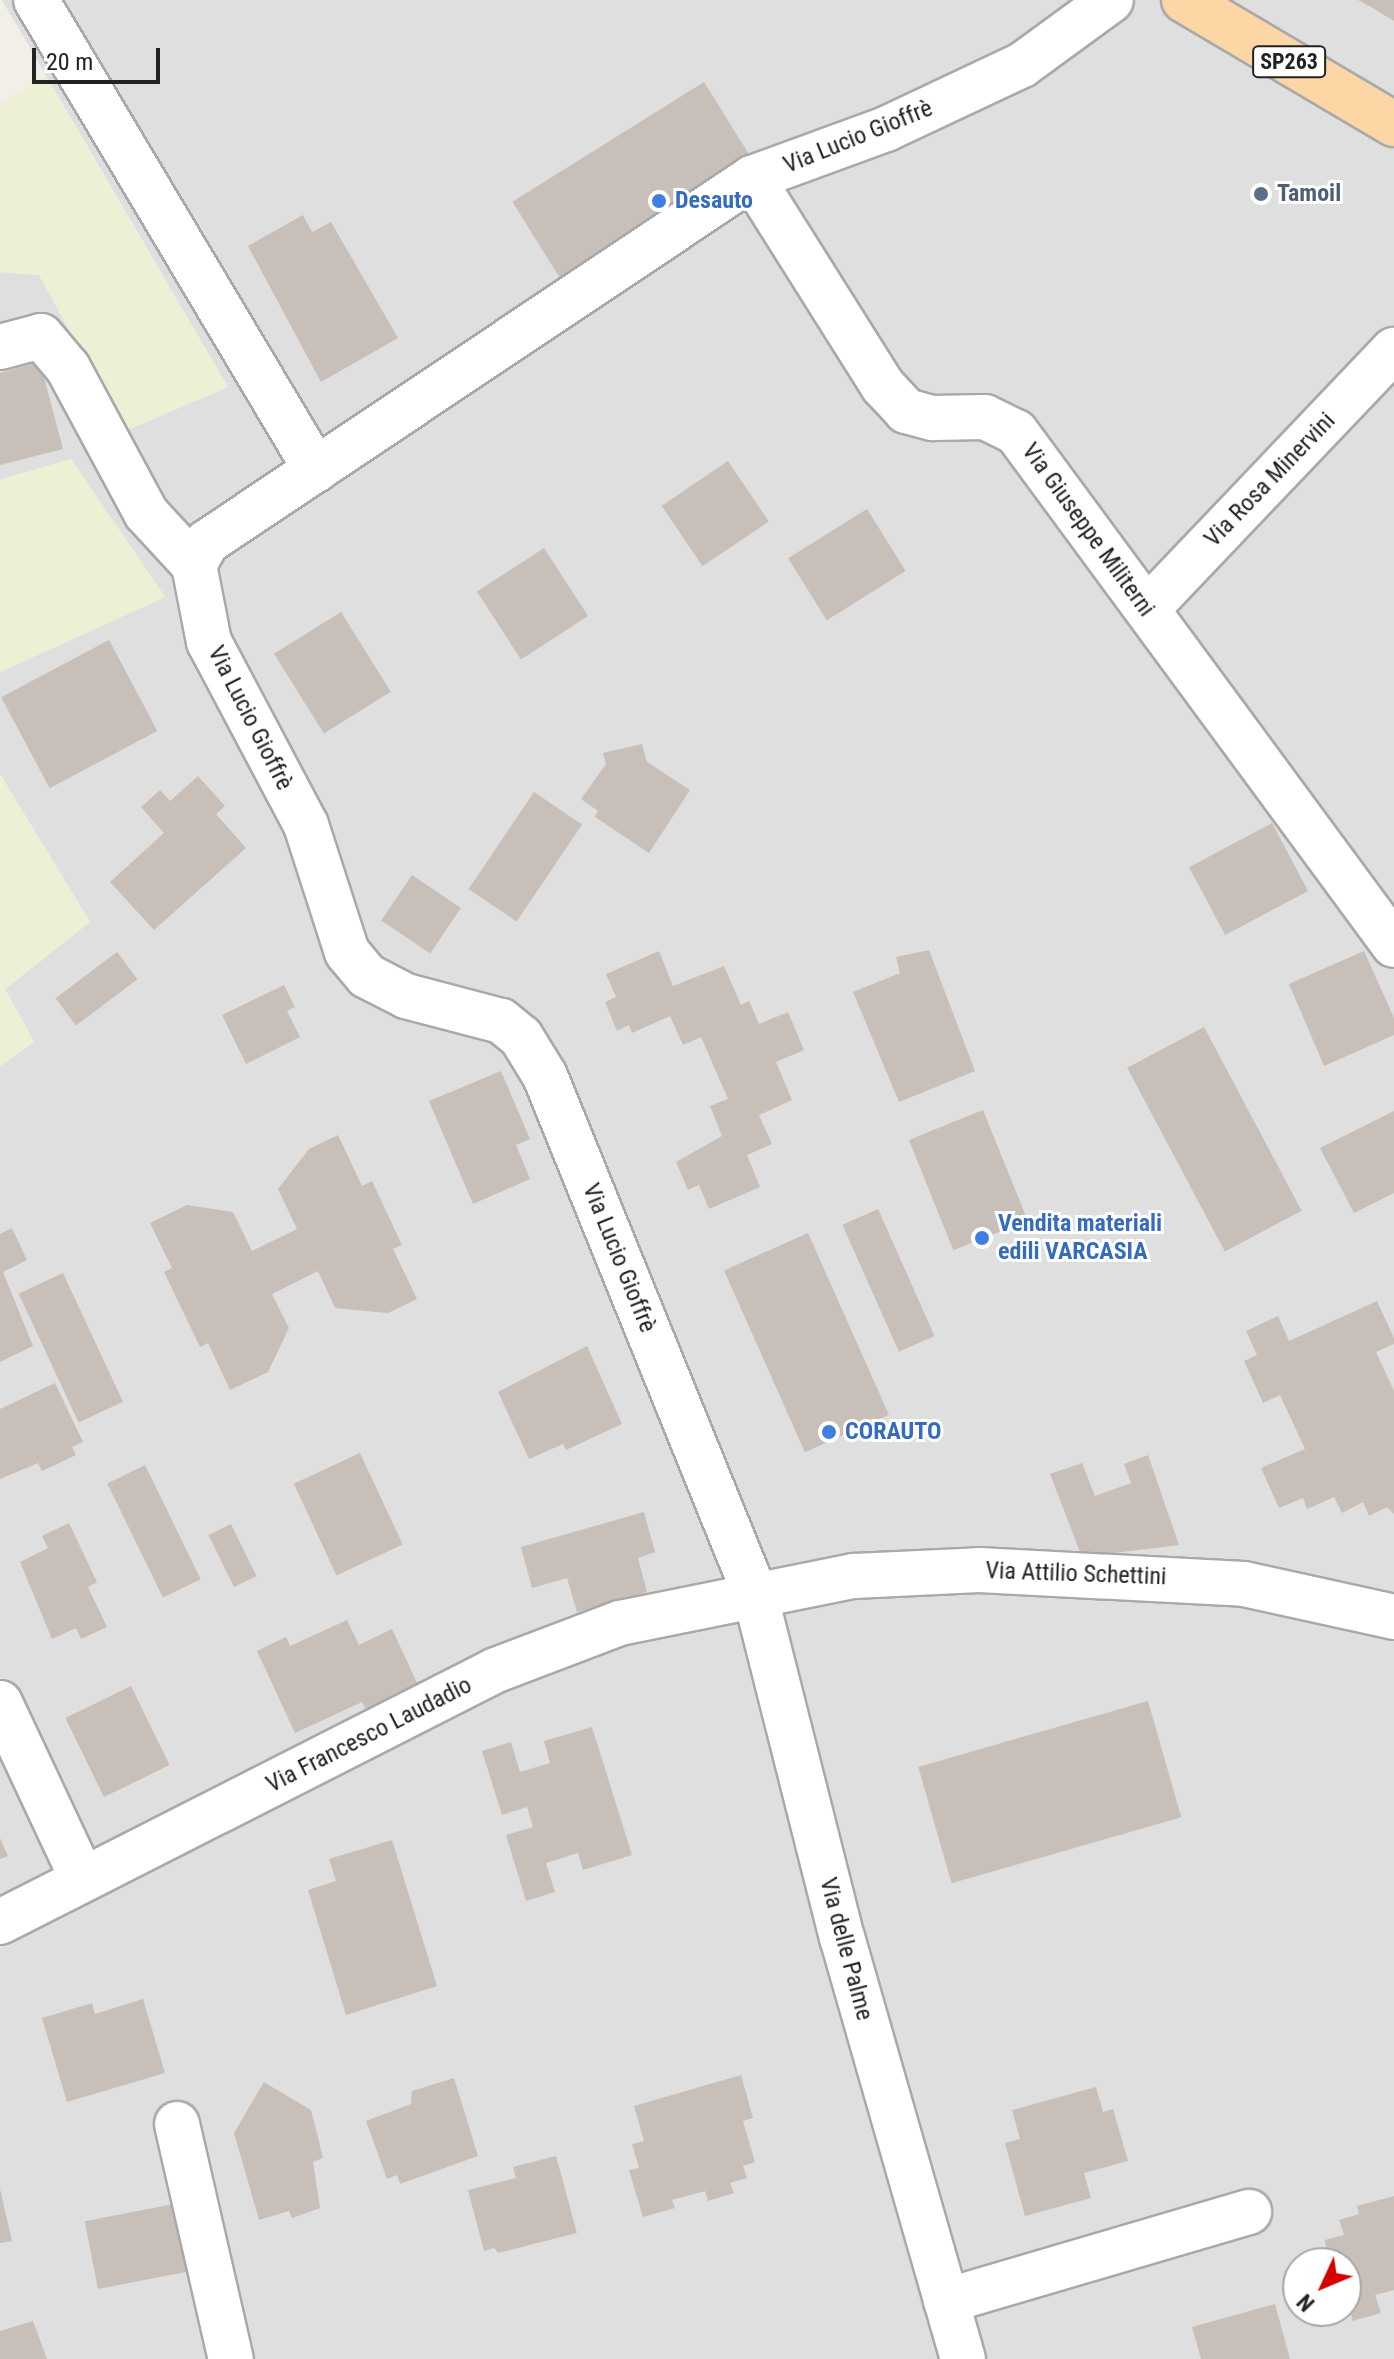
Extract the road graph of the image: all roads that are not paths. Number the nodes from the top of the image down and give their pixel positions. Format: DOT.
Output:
graph roads {
  1 [pos="36,0"];
  2 [pos="1111,0"];
  3 [pos="1184,0"];
  4 [pos="1394,124"];
  5 [pos="752,178"];
  6 [pos="0,347"];
  7 [pos="1394,350"];
  8 [pos="316,470"];
  9 [pos="194,565"];
  10 [pos="1147,609"];
  11 [pos="1386,918"];
  12 [pos="755,1594"];
  13 [pos="1394,1617"];
  14 [pos="0,1703"];
  15 [pos="83,1880"];
  16 [pos="0,1922"];
  17 [pos="177,2124"];
  18 [pos="1249,2212"];
  19 [pos="946,2301"];
  20 [pos="231,2359"];
  21 [pos="963,2359"];
  1 -- 8 [label="street"];
  2 -- 5 [label="street, Via Lucio Gioffrè"];
  3 -- 4 [label="main road, SP263"];
  5 -- 8 [label="street, Via Lucio Gioffrè"];
  5 -- 10 [label="street, Via Giuseppe Militerni"];
  6 -- 9 [label="street"];
  7 -- 10 [label="street, Via Rosa Minervini"];
  8 -- 9 [label="street, Via Lucio Gioffrè"];
  9 -- 12 [label="street, Via Lucio Gioffrè"];
  10 -- 11 [label="street, Via Giuseppe Militerni"];
  12 -- 13 [label="street, Via Attilio Schettini"];
  12 -- 15 [label="street, Via Francesco Laudadio"];
  12 -- 19 [label="street, Via delle Palme"];
  14 -- 15 [label="street"];
  15 -- 16 [label="street, Via Francesco Laudadio"];
  17 -- 20 [label="street"];
  18 -- 19 [label="street"];
  19 -- 21 [label="street, Via delle Palme"];
}
